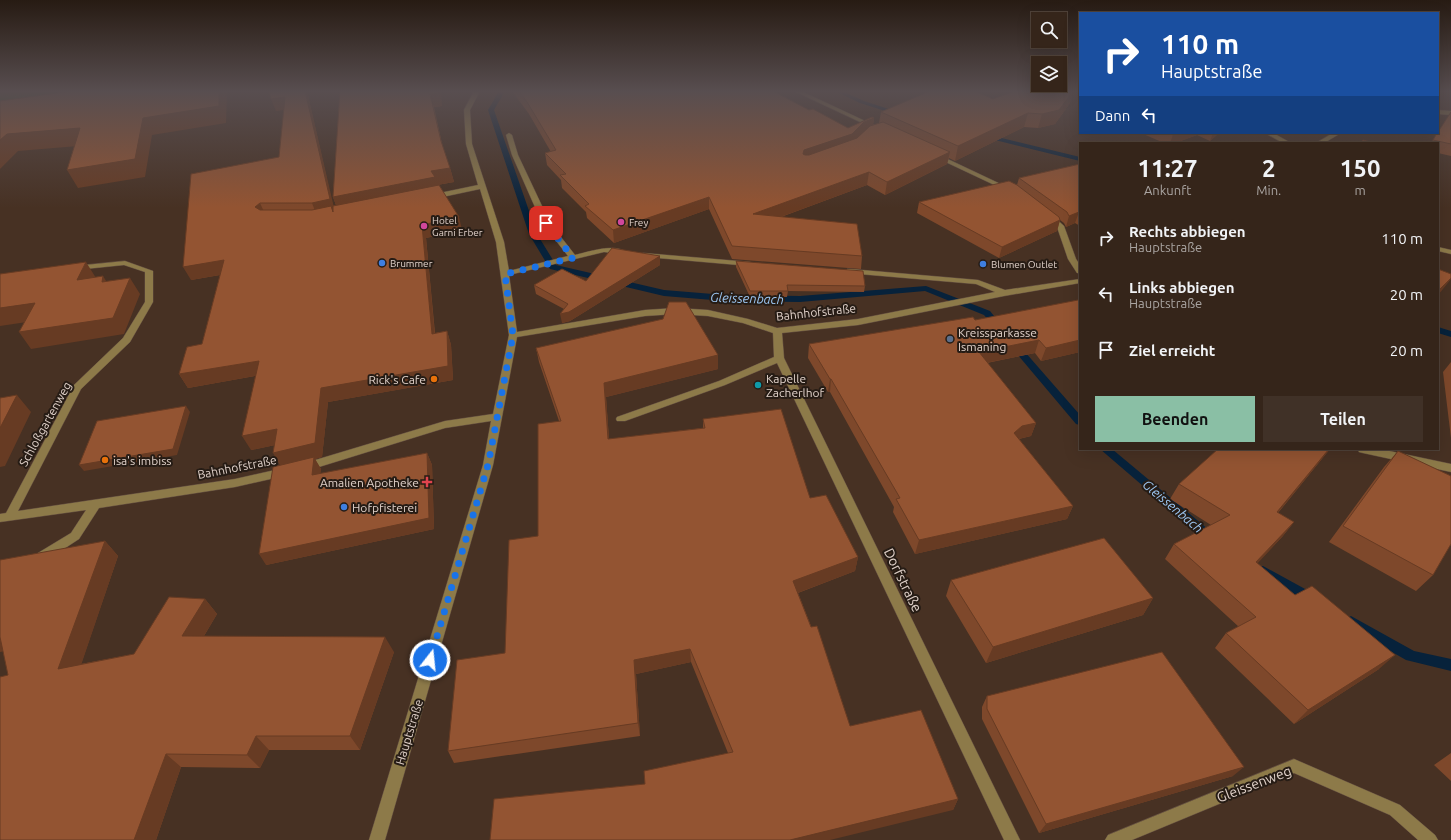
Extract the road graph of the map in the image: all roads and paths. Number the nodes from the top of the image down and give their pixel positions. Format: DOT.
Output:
graph roads {
  1 [pos="468,130"];
  2 [pos="881,130"];
  3 [pos="871,134"];
  4 [pos="1270,134"];
  5 [pos="1336,134"];
  6 [pos="509,135"];
  7 [pos="1286,142"];
  8 [pos="1321,142"];
  9 [pos="931,153"];
  10 [pos="482,186"];
  11 [pos="1017,193"];
  12 [pos="429,198"];
  13 [pos="1042,212"];
  14 [pos="1439,249"];
  15 [pos="1451,252"];
  16 [pos="573,258"];
  17 [pos="762,265"];
  18 [pos="65,269"];
  19 [pos="1079,269"];
  20 [pos="840,270"];
  21 [pos="505,274"];
  22 [pos="1079,282"];
  23 [pos="1004,293"];
  24 [pos="777,332"];
  25 [pos="513,335"];
  26 [pos="779,358"];
  27 [pos="497,417"];
  28 [pos="621,419"];
  29 [pos="1368,450"];
  30 [pos="1451,468"];
  31 [pos="95,504"];
  32 [pos="4,517"];
  33 [pos="32,560"];
  34 [pos="377,840"];
  35 [pos="1012,840"];
  36 [pos="1113,840"];
  37 [pos="1430,840"];
  1 -- 10 [label="street, Hauptstraße"];
  2 -- 3 [label="street"];
  4 -- 7 [label="street"];
  5 -- 8 [label="street"];
  6 -- 16 [label="street"];
  9 -- 11 [label="street"];
  10 -- 12 [label="street"];
  10 -- 21 [label="street, Hauptstraße"];
  13 -- 19 [label="street"];
  14 -- 15 [label="street"];
  16 -- 17 [label="street"];
  16 -- 21 [label="street"];
  18 -- 32 [label="street, Schloßgartenweg"];
  20 -- 23 [label="street"];
  21 -- 25 [label="street, Hauptstraße"];
  22 -- 23 [label="street, Bahnhofstraße"];
  23 -- 24 [label="street, Bahnhofstraße"];
  24 -- 25 [label="street, Bahnhofstraße"];
  24 -- 26 [label="street, Dorfstraße"];
  25 -- 27 [label="street, Hauptstraße"];
  26 -- 28 [label="street"];
  26 -- 35 [label="street, Dorfstraße"];
  27 -- 31 [label="street, Bahnhofstraße"];
  27 -- 34 [label="street, Hauptstraße"];
  29 -- 30 [label="street"];
  31 -- 32 [label="street, Bahnhofstraße"];
  31 -- 33 [label="street"];
  36 -- 37 [label="street, Gleissenweg"];
}
